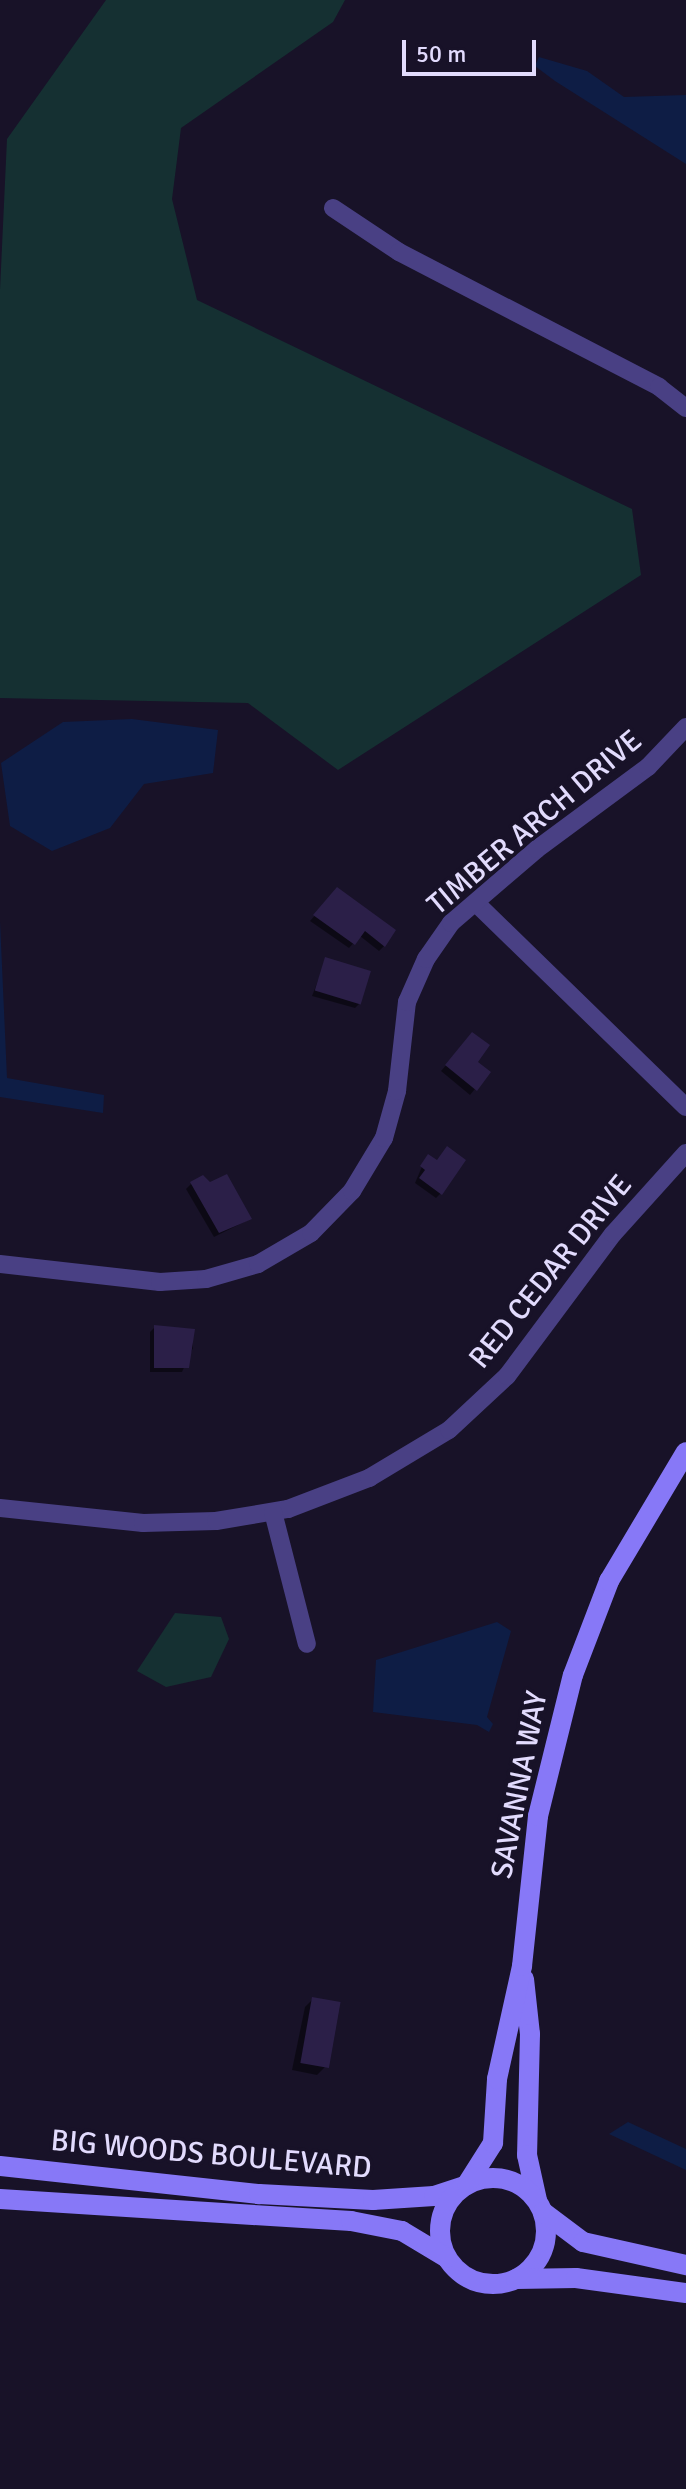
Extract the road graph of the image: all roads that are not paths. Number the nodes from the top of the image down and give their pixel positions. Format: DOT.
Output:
graph roads {
  1 [pos="333,208"];
  2 [pos="686,408"];
  3 [pos="686,727"];
  4 [pos="477,904"];
  5 [pos="686,1107"];
  6 [pos="686,1153"];
  7 [pos="0,1264"];
  8 [pos="686,1452"];
  9 [pos="0,1508"];
  10 [pos="273,1512"];
  11 [pos="307,1644"];
  12 [pos="522,1966"];
  13 [pos="0,2166"];
  14 [pos="466,2185"];
  15 [pos="0,2199"];
  16 [pos="540,2206"];
  17 [pos="447,2258"];
  18 [pos="686,2265"];
  19 [pos="516,2279"];
  20 [pos="686,2293"];
  1 -- 2 [label="street"];
  3 -- 4 [label="street, TIMBER ARCH DRIVE"];
  4 -- 5 [label="street"];
  4 -- 7 [label="street, TIMBER ARCH DRIVE"];
  6 -- 10 [label="street, RED CEDAR DRIVE"];
  8 -- 12 [label="street, SAVANNA WAY"];
  9 -- 10 [label="street, RED CEDAR DRIVE"];
  10 -- 11 [label="street"];
  12 -- 14 [label="street, SAVANNA WAY"];
  12 -- 16 [label="street, SAVANNA WAY"];
  13 -- 14 [label="street, BIG WOODS BOULEVARD"];
  14 -- 16 [label="street, BIG WOODS BOULEVARD"];
  14 -- 17 [label="street"];
  15 -- 17 [label="street, BIG WOODS BOULEVARD"];
  16 -- 18 [label="street, BIG WOODS BOULEVARD"];
  16 -- 19 [label="street"];
  17 -- 19 [label="street, BIG WOODS BOULEVARD"];
  19 -- 20 [label="street, BIG WOODS BOULEVARD"];
}
